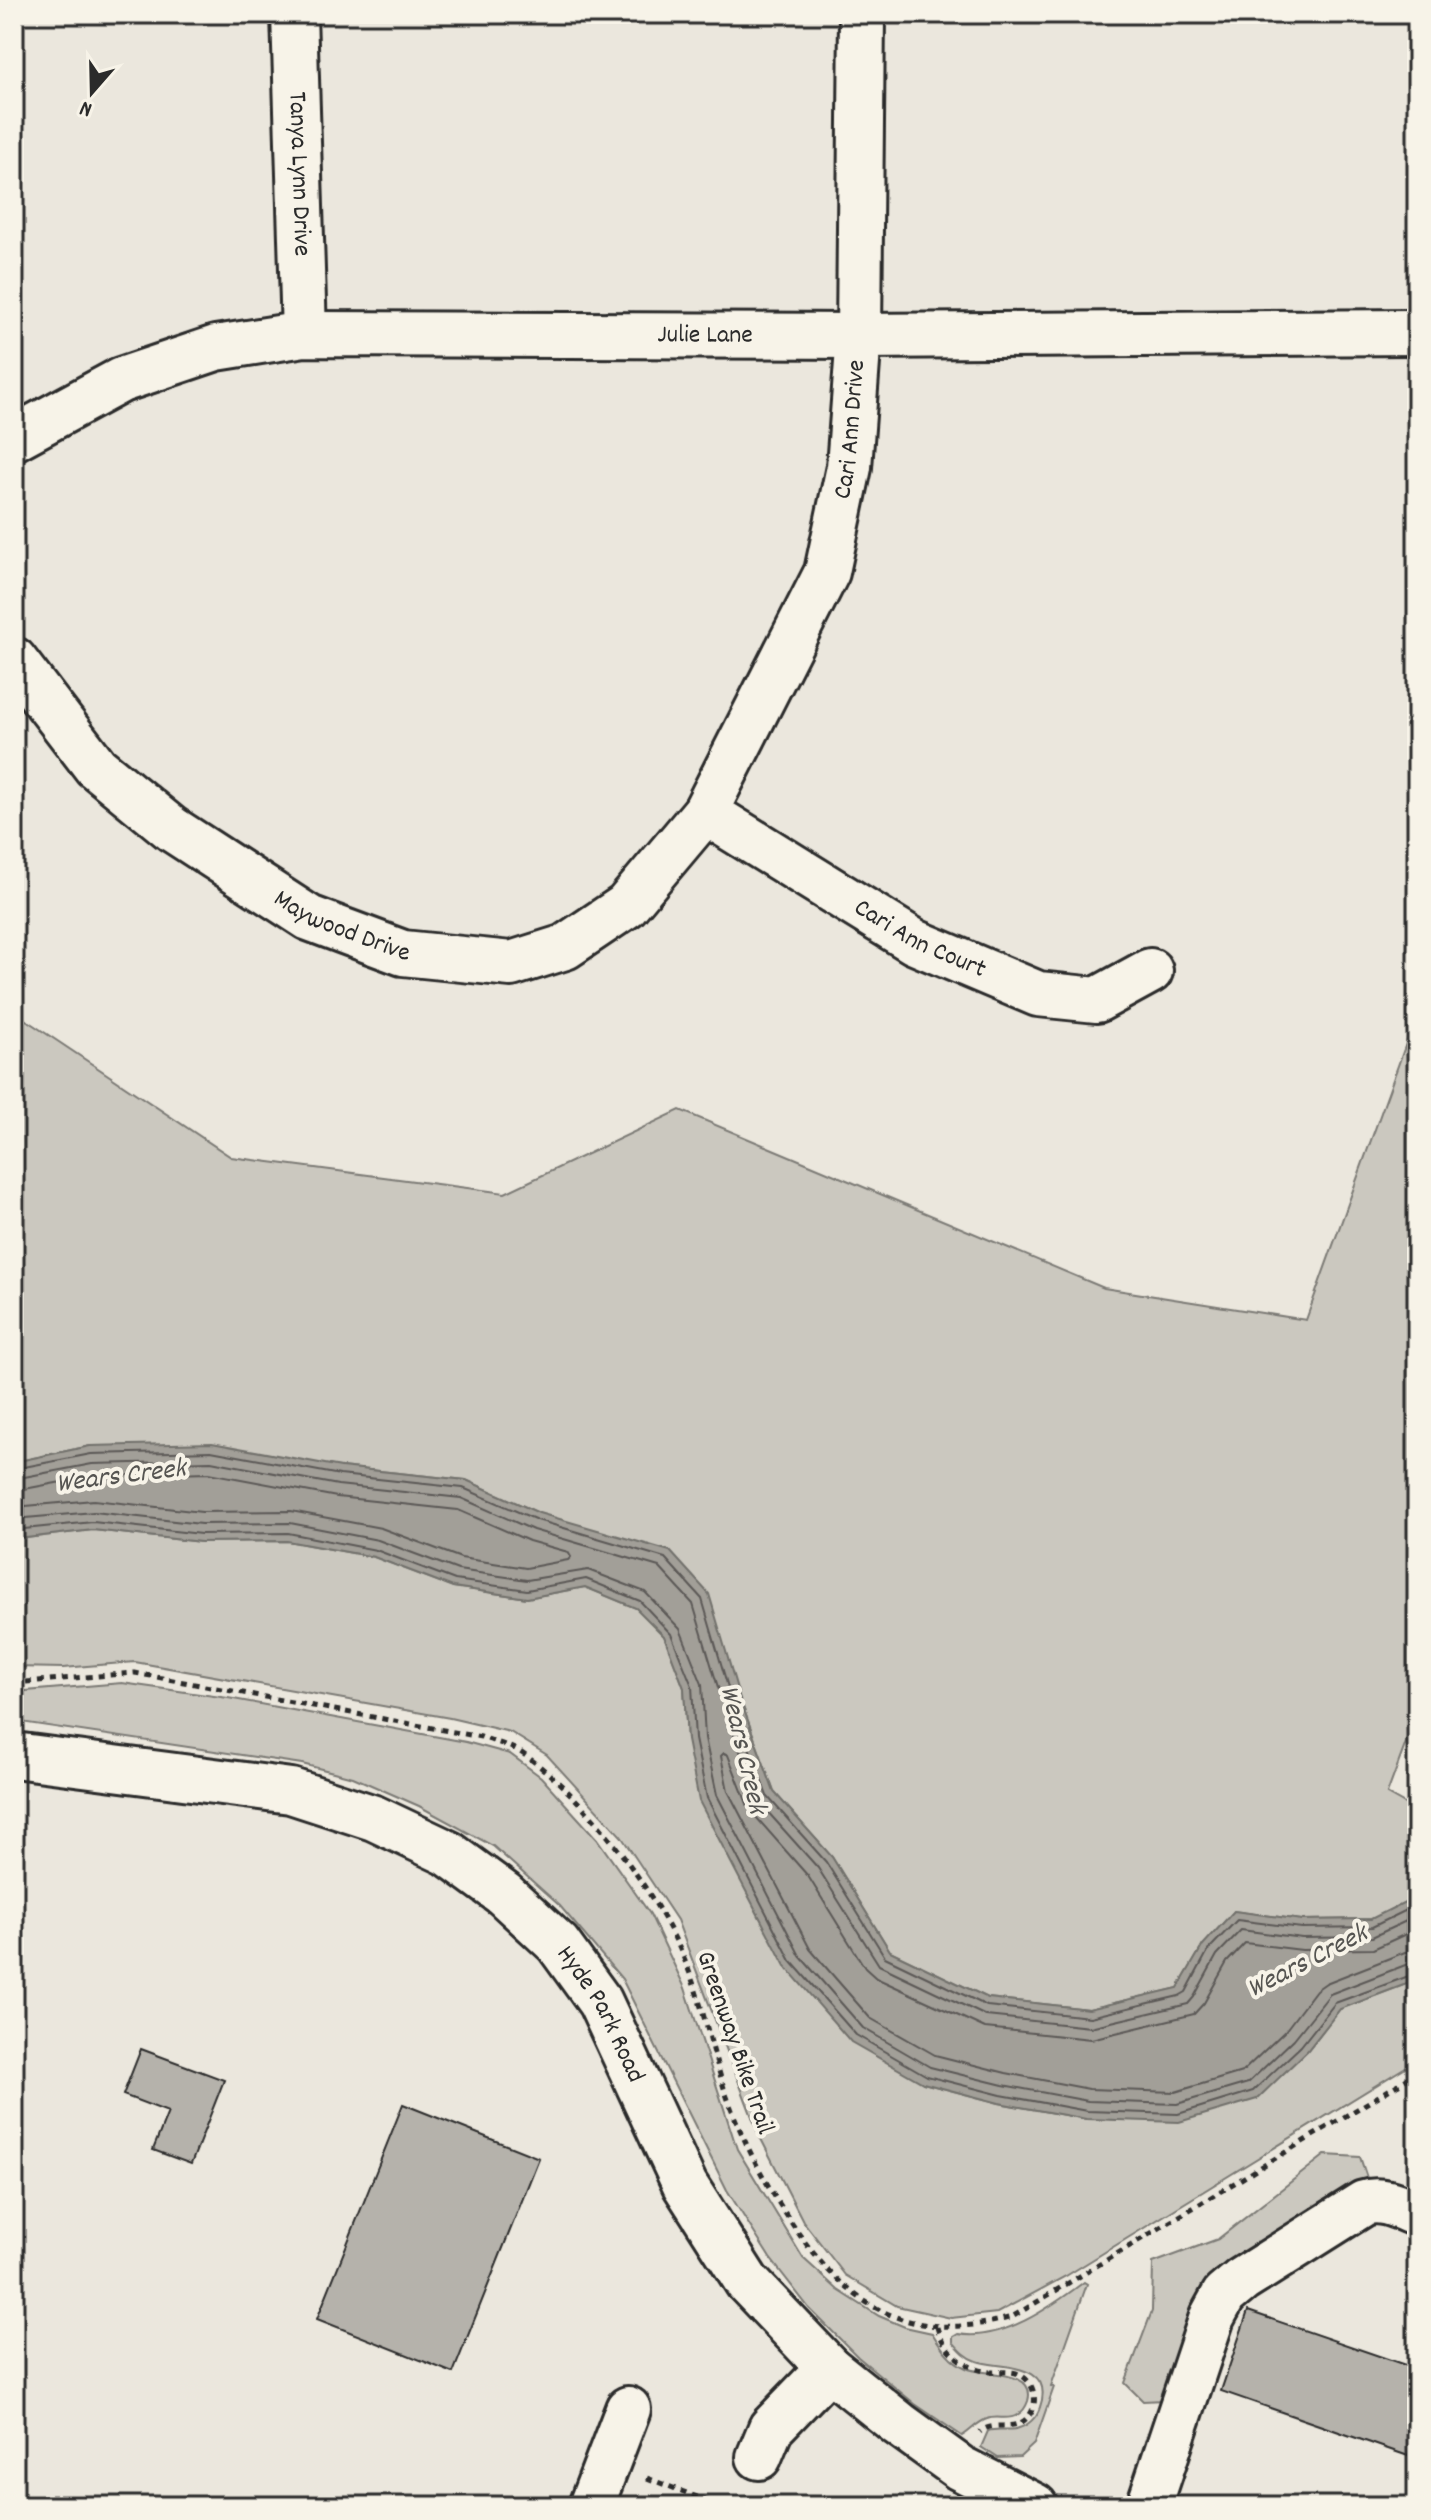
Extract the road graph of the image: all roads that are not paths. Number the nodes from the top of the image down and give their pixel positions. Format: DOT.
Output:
graph roads {
  1 [pos="294,14"];
  2 [pos="862,14"];
  3 [pos="1417,332"];
  4 [pos="304,334"];
  5 [pos="859,336"];
  6 [pos="14,438"];
  7 [pos="14,660"];
  8 [pos="705,812"];
  9 [pos="1150,971"];
  10 [pos="14,1755"];
  11 [pos="1417,2214"];
  12 [pos="829,2368"];
  13 [pos="628,2409"];
  14 [pos="759,2457"];
  15 [pos="1023,2504"];
  16 [pos="591,2506"];
  17 [pos="1149,2506"];
  1 -- 4 [label="street, Tanya Lynn Drive"];
  2 -- 5 [label="street, Cari Ann Drive"];
  3 -- 5 [label="street, Julie Lane"];
  4 -- 5 [label="street, Julie Lane"];
  4 -- 6 [label="street, Julie Lane"];
  5 -- 8 [label="street, Cari Ann Drive"];
  7 -- 8 [label="street, Maywood Drive"];
  8 -- 9 [label="street, Cari Ann Court"];
  10 -- 12 [label="street, Hyde Park Road"];
  11 -- 17 [label="street"];
  12 -- 14 [label="street"];
  12 -- 15 [label="street, Hyde Park Road"];
  13 -- 16 [label="street"];
}
